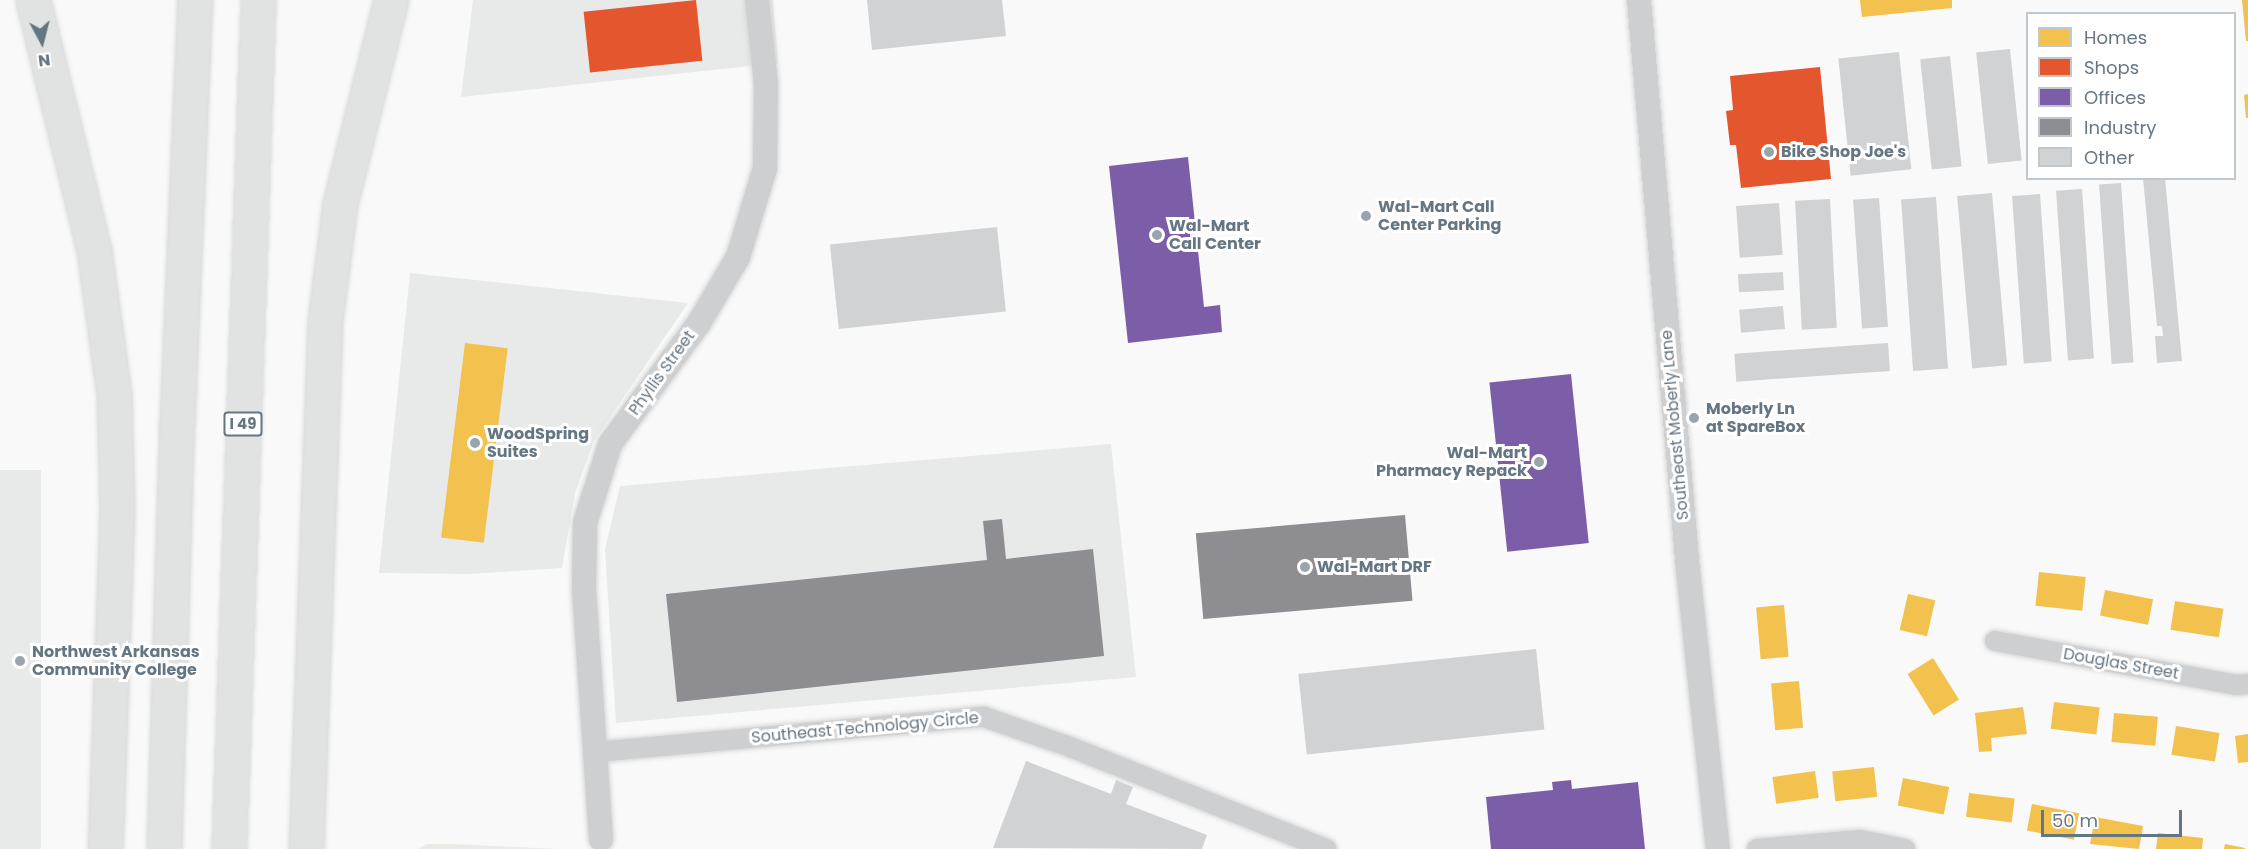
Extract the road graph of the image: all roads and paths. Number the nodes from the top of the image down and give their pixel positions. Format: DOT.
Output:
graph roads {
  1 [pos="33,0"];
  2 [pos="195,0"];
  3 [pos="258,0"];
  4 [pos="391,0"];
  5 [pos="757,0"];
  6 [pos="1639,0"];
  7 [pos="1995,641"];
  8 [pos="2248,684"];
  9 [pos="596,753"];
  10 [pos="601,838"];
  11 [pos="105,849"];
  12 [pos="164,849"];
  13 [pos="229,849"];
  14 [pos="306,849"];
  15 [pos="1326,849"];
  16 [pos="1718,849"];
  17 [pos="1757,849"];
  18 [pos="1905,849"];
  1 -- 11 [label="highway"];
  2 -- 12 [label="highway"];
  3 -- 13 [label="highway, I 49"];
  4 -- 14 [label="highway"];
  5 -- 9 [label="street, Phyllis Street"];
  6 -- 16 [label="street, Southeast Moberly Lane"];
  7 -- 8 [label="street, Douglas Street"];
  9 -- 10 [label="street, Phyllis Street"];
  9 -- 15 [label="street, Southeast Technology Circle"];
  17 -- 18 [label="street"];
}
